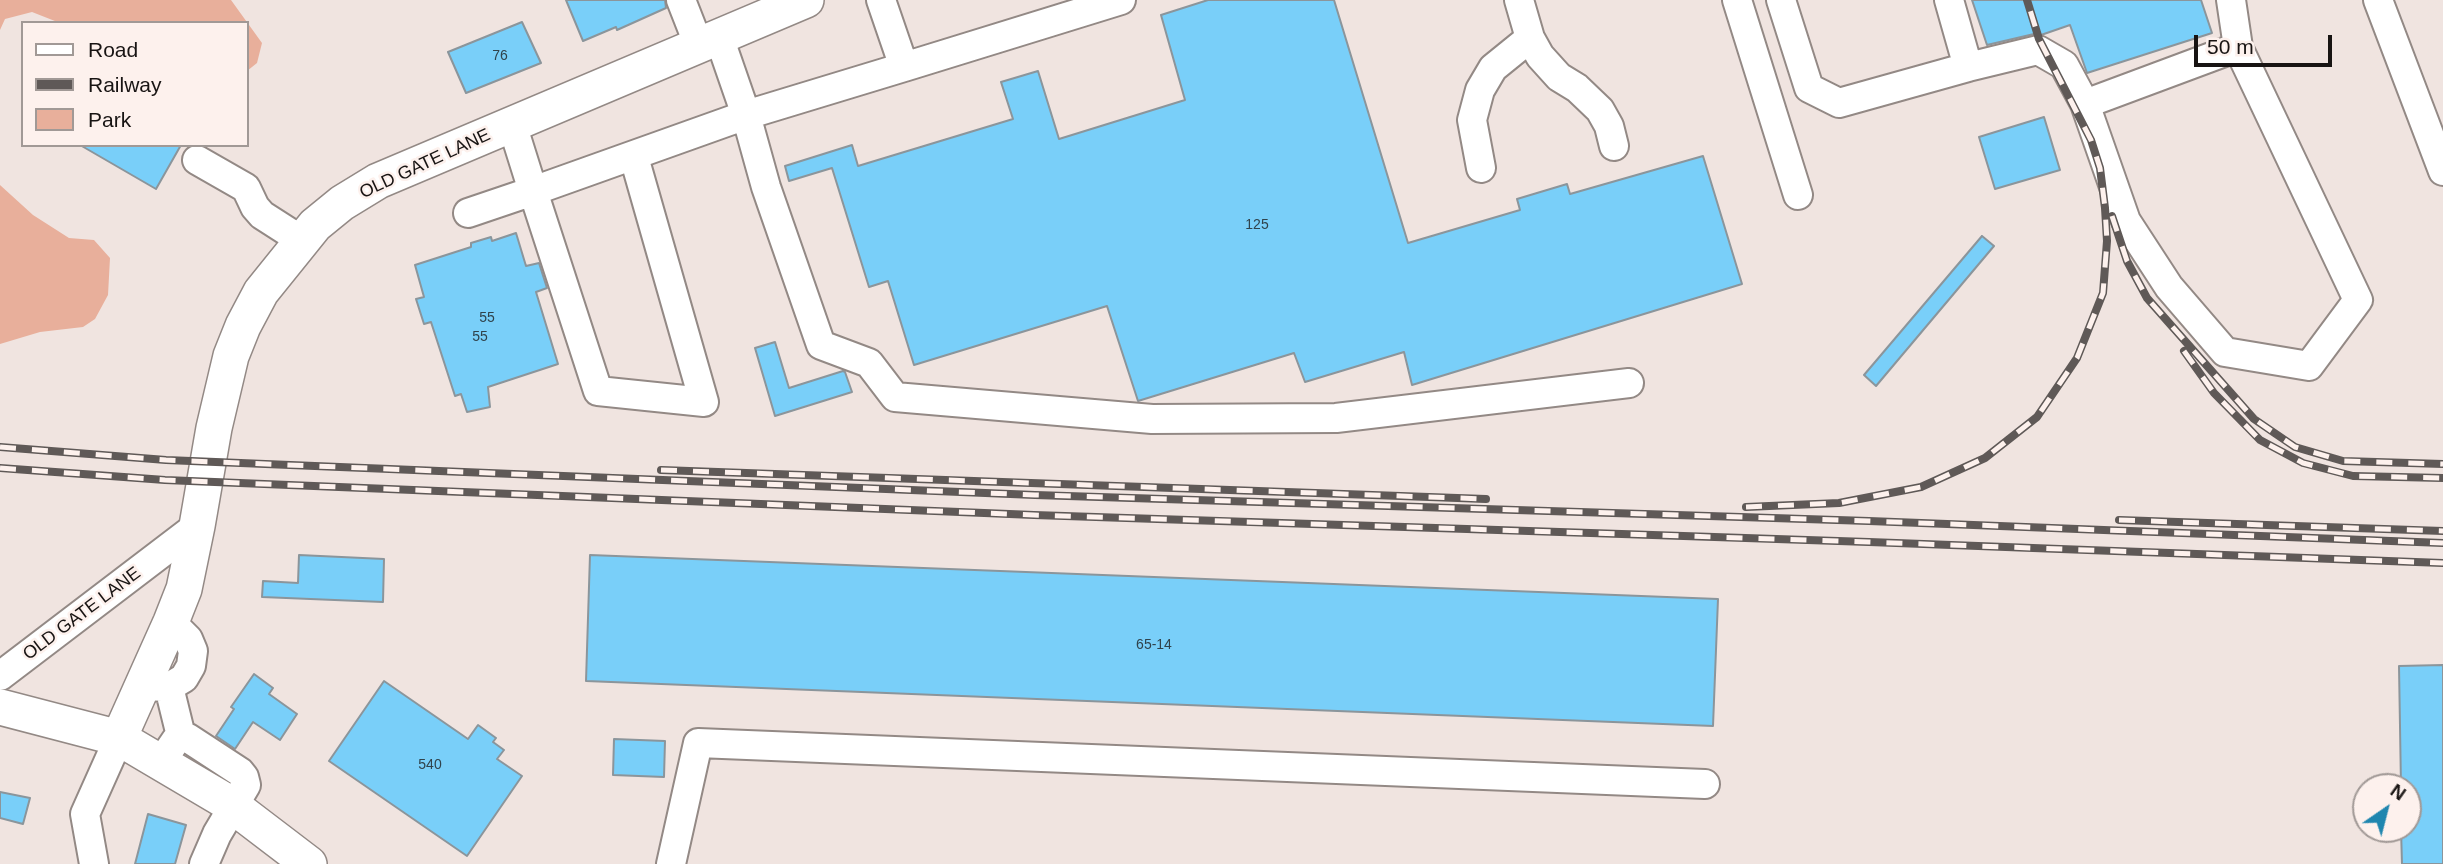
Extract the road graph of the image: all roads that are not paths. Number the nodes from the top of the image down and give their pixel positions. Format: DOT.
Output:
graph roads {
  1 [pos="681,0"];
  2 [pos="806,0"];
  3 [pos="881,0"];
  4 [pos="1121,0"];
  5 [pos="1519,0"];
  6 [pos="1737,0"];
  7 [pos="1781,0"];
  8 [pos="1950,0"];
  9 [pos="2231,0"];
  10 [pos="2378,0"];
  11 [pos="1531,38"];
  12 [pos="709,41"];
  13 [pos="2238,47"];
  14 [pos="1968,66"];
  15 [pos="904,67"];
  16 [pos="2085,104"];
  17 [pos="746,115"];
  18 [pos="512,124"];
  19 [pos="1614,146"];
  20 [pos="634,157"];
  21 [pos="197,160"];
  22 [pos="1481,168"];
  23 [pos="2443,171"];
  24 [pos="533,191"];
  25 [pos="1798,195"];
  26 [pos="468,213"];
  27 [pos="301,240"];
  28 [pos="1629,383"];
  29 [pos="197,526"];
  30 [pos="0,676"];
  31 [pos="156,687"];
  32 [pos="0,707"];
  33 [pos="119,738"];
  34 [pos="171,749"];
  35 [pos="1705,785"];
  36 [pos="233,806"];
  37 [pos="300,861"];
  38 [pos="94,864"];
  39 [pos="204,864"];
  40 [pos="671,864"];
  1 -- 12 [label="street"];
  2 -- 12 [label="main road, OLD GATE LANE"];
  3 -- 15 [label="street"];
  4 -- 15 [label="street"];
  5 -- 11 [label="street"];
  6 -- 25 [label="street"];
  7 -- 14 [label="street"];
  8 -- 14 [label="street"];
  9 -- 13 [label="street"];
  10 -- 23 [label="street"];
  11 -- 19 [label="street"];
  11 -- 22 [label="street"];
  12 -- 17 [label="street"];
  12 -- 18 [label="main road, OLD GATE LANE"];
  13 -- 16 [label="street"];
  13 -- 16 [label="street"];
  14 -- 16 [label="street"];
  15 -- 17 [label="street"];
  17 -- 20 [label="street"];
  17 -- 28 [label="street"];
  18 -- 24 [label="street"];
  18 -- 27 [label="main road, OLD GATE LANE"];
  20 -- 24 [label="street"];
  20 -- 24 [label="street"];
  21 -- 27 [label="street"];
  24 -- 26 [label="street"];
  27 -- 29 [label="main road, OLD GATE LANE"];
  29 -- 30 [label="street, OLD GATE LANE"];
  29 -- 31 [label="main road, OLD GATE LANE"];
  31 -- 33 [label="main road, OLD GATE LANE"];
  31 -- 34 [label="street"];
  32 -- 33 [label="main road"];
  33 -- 34 [label="main road"];
  33 -- 38 [label="street"];
  34 -- 36 [label="main road"];
  35 -- 40 [label="street"];
  36 -- 37 [label="main road"];
  36 -- 39 [label="street"];
}
